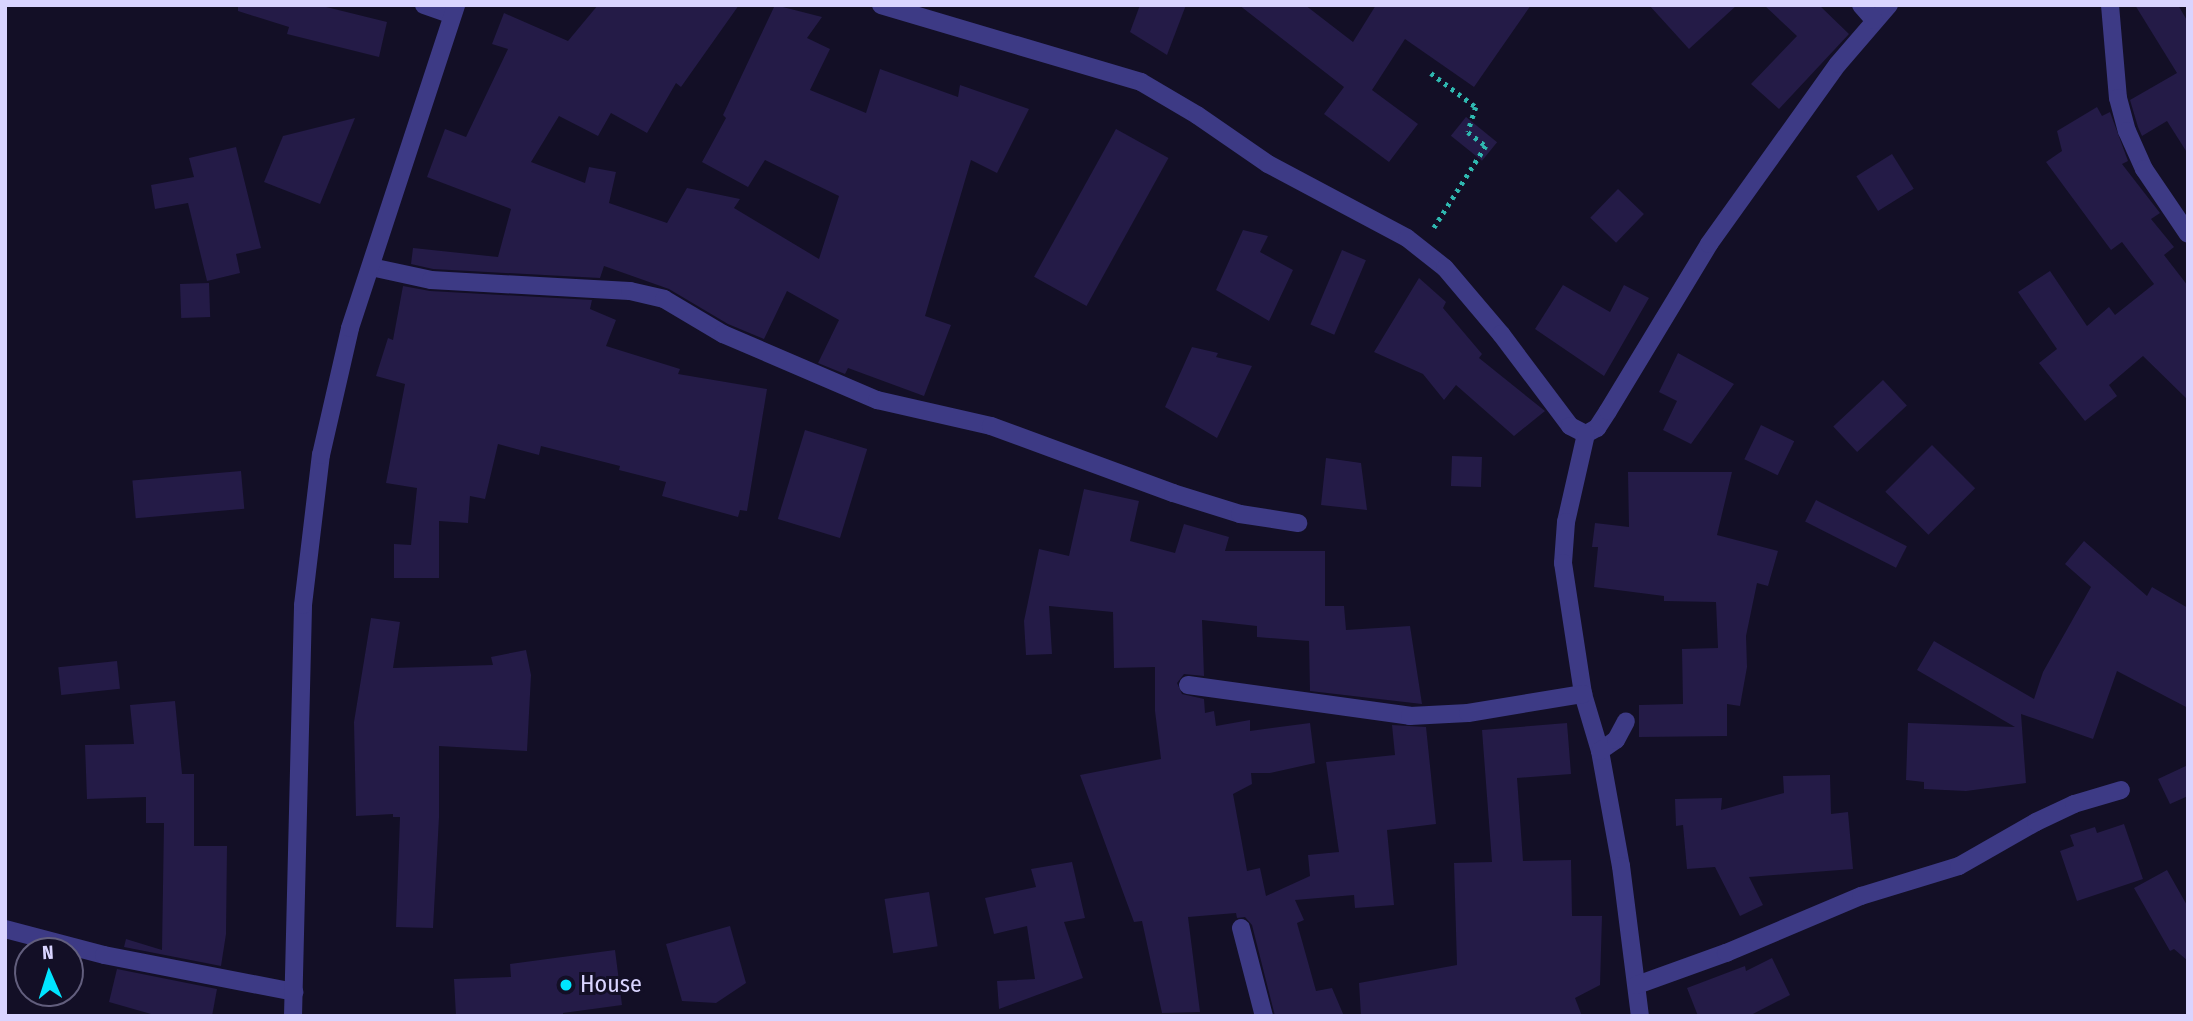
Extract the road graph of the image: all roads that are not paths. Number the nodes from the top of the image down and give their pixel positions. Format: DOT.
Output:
graph roads {
  1 [pos="425,5"];
  2 [pos="881,5"];
  3 [pos="1861,5"];
  4 [pos="1889,5"];
  5 [pos="2110,5"];
  6 [pos="453,10"];
  7 [pos="1874,20"];
  8 [pos="2188,234"];
  9 [pos="371,267"];
  10 [pos="1586,434"];
  11 [pos="1298,523"];
  12 [pos="1188,685"];
  13 [pos="1583,694"];
  14 [pos="1626,721"];
  15 [pos="1600,751"];
  16 [pos="2121,790"];
  17 [pos="1241,928"];
  18 [pos="5,929"];
  19 [pos="1637,985"];
  20 [pos="293,992"];
  21 [pos="293,1016"];
  22 [pos="1265,1016"];
  23 [pos="1640,1016"];
  1 -- 6 [label="street"];
  2 -- 10 [label="street"];
  3 -- 7 [label="street"];
  4 -- 7 [label="street"];
  5 -- 8 [label="street"];
  6 -- 9 [label="street"];
  7 -- 10 [label="street"];
  9 -- 11 [label="street"];
  9 -- 20 [label="street"];
  10 -- 13 [label="street"];
  12 -- 13 [label="street"];
  13 -- 15 [label="street"];
  14 -- 15 [label="street"];
  15 -- 19 [label="street"];
  16 -- 19 [label="street"];
  17 -- 22 [label="street"];
  18 -- 20 [label="street"];
  19 -- 23 [label="street"];
  20 -- 21 [label="street"];
}
